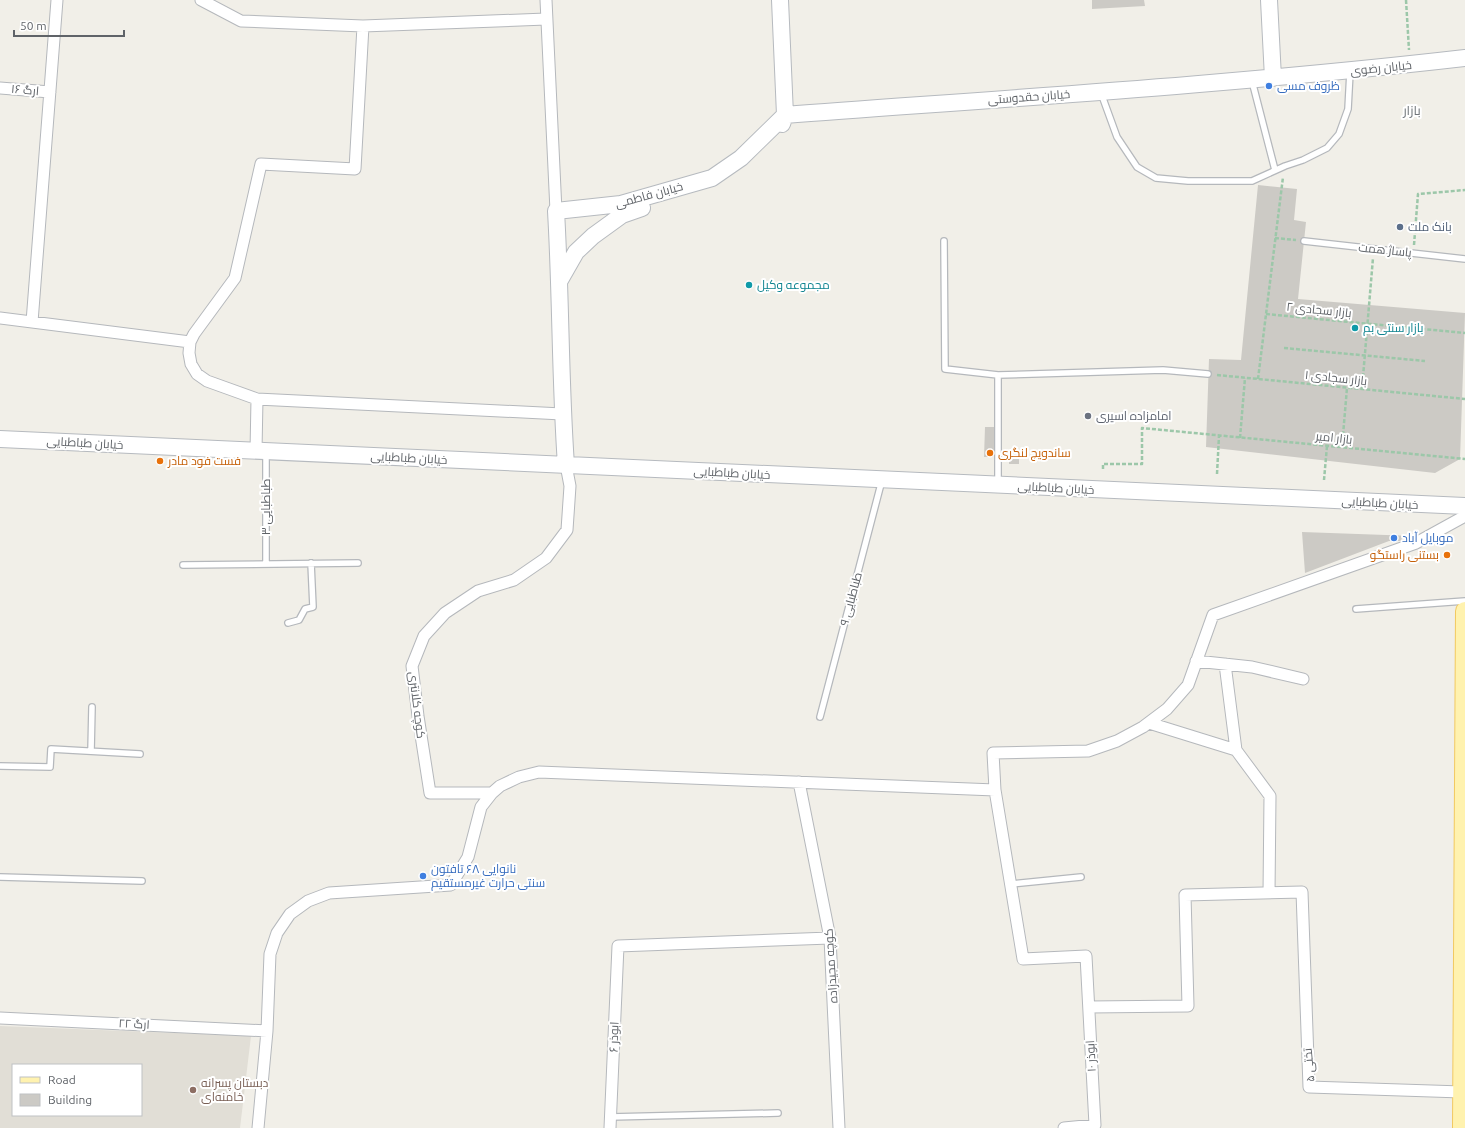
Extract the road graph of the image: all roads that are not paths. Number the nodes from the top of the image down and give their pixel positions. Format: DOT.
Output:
graph roads {
  1 [pos="57,0"];
  2 [pos="201,0"];
  3 [pos="546,0"];
  4 [pos="780,0"];
  5 [pos="1269,0"];
  6 [pos="546,18"];
  7 [pos="364,26"];
  8 [pos="1465,58"];
  9 [pos="1350,71"];
  10 [pos="1273,78"];
  11 [pos="1252,80"];
  12 [pos="0,88"];
  13 [pos="50,92"];
  14 [pos="1101,92"];
  15 [pos="785,115"];
  16 [pos="1275,170"];
  17 [pos="556,211"];
  18 [pos="944,241"];
  19 [pos="1304,241"];
  20 [pos="1465,260"];
  21 [pos="560,280"];
  22 [pos="0,318"];
  23 [pos="32,322"];
  24 [pos="190,342"];
  25 [pos="1208,374"];
  26 [pos="998,375"];
  27 [pos="257,400"];
  28 [pos="562,414"];
  29 [pos="0,439"];
  30 [pos="261,451"];
  31 [pos="566,465"];
  32 [pos="882,480"];
  33 [pos="998,485"];
  34 [pos="1465,506"];
  35 [pos="1465,516"];
  36 [pos="311,563"];
  37 [pos="358,563"];
  38 [pos="266,564"];
  39 [pos="183,565"];
  40 [pos="1465,601"];
  41 [pos="1356,609"];
  42 [pos="1465,611"];
  43 [pos="288,623"];
  44 [pos="1196,661"];
  45 [pos="1225,664"];
  46 [pos="1303,679"];
  47 [pos="92,707"];
  48 [pos="820,718"];
  49 [pos="1149,723"];
  50 [pos="1236,750"];
  51 [pos="91,751"];
  52 [pos="140,754"];
  53 [pos="0,766"];
  54 [pos="799,782"];
  55 [pos="995,790"];
  56 [pos="492,793"];
  57 [pos="0,877"];
  58 [pos="1081,877"];
  59 [pos="142,881"];
  60 [pos="1011,884"];
  61 [pos="1269,893"];
  62 [pos="830,938"];
  63 [pos="1089,1007"];
  64 [pos="1464,1009"];
  65 [pos="0,1018"];
  66 [pos="267,1031"];
  67 [pos="1462,1092"];
  68 [pos="778,1113"];
  69 [pos="610,1123"];
  70 [pos="258,1128"];
  71 [pos="839,1128"];
  72 [pos="1064,1128"];
  73 [pos="1462,1128"];
  1 -- 13 [label="street"];
  2 -- 7 [label="street"];
  3 -- 6 [label="street"];
  4 -- 15 [label="street, خیابان فاطمی"];
  5 -- 10 [label="street"];
  6 -- 7 [label="street"];
  6 -- 17 [label="street"];
  7 -- 24 [label="street"];
  8 -- 9 [label="street, خیابان رضوی"];
  9 -- 10 [label="street, خیابان رضوی"];
  9 -- 16 [label="lane"];
  10 -- 11 [label="street, خیابان حقدوستی"];
  11 -- 14 [label="street, خیابان حقدوستی"];
  11 -- 16 [label="lane"];
  12 -- 13 [label="street, ارگ ۱۶"];
  13 -- 23 [label="street"];
  14 -- 15 [label="street, خیابان حقدوستی"];
  14 -- 16 [label="lane"];
  15 -- 17 [label="street, خیابان فاطمی"];
  15 -- 21 [label="street, خیابان فاطمی"];
  17 -- 21 [label="street"];
  18 -- 26 [label="lane"];
  19 -- 20 [label="lane, پاساژ همت"];
  21 -- 28 [label="street"];
  22 -- 23 [label="street"];
  23 -- 24 [label="street"];
  24 -- 27 [label="street"];
  25 -- 26 [label="lane"];
  26 -- 33 [label="lane"];
  27 -- 28 [label="street"];
  27 -- 30 [label="street"];
  28 -- 31 [label="street"];
  29 -- 30 [label="street, خیابان طباطبایی"];
  30 -- 31 [label="street, خیابان طباطبایی"];
  30 -- 38 [label="lane, طباطبایی ۳"];
  31 -- 32 [label="street, خیابان طباطبایی"];
  31 -- 56 [label="street, کوچه کلانتری"];
  32 -- 33 [label="street, خیابان طباطبایی"];
  32 -- 48 [label="lane, طباطبایی ۹"];
  33 -- 34 [label="street, خیابان طباطبایی"];
  35 -- 44 [label="street"];
  36 -- 37 [label="lane"];
  36 -- 38 [label="lane"];
  36 -- 43 [label="lane"];
  38 -- 39 [label="lane"];
  40 -- 41 [label="lane"];
  42 -- 64 [label="main road"];
  44 -- 45 [label="street"];
  44 -- 49 [label="street"];
  45 -- 46 [label="street"];
  45 -- 50 [label="street"];
  47 -- 51 [label="lane"];
  49 -- 50 [label="street"];
  49 -- 55 [label="street"];
  50 -- 61 [label="street"];
  51 -- 52 [label="lane"];
  51 -- 53 [label="lane"];
  54 -- 55 [label="street"];
  54 -- 56 [label="street"];
  54 -- 62 [label="street, کوچه مجیدزاده"];
  55 -- 60 [label="street"];
  56 -- 66 [label="street"];
  57 -- 59 [label="lane"];
  58 -- 60 [label="lane"];
  60 -- 63 [label="street, ابوذر ۱۰"];
  61 -- 63 [label="street"];
  61 -- 67 [label="street, تختی ۵"];
  62 -- 69 [label="street, ابوذر ۶"];
  62 -- 71 [label="street, کوچه مجیدزاده"];
  63 -- 72 [label="street, ابوذر ۱۰"];
  64 -- 67 [label="main road"];
  65 -- 66 [label="street, ارگ ۲۲"];
  66 -- 70 [label="street"];
  67 -- 73 [label="main road"];
  68 -- 69 [label="lane"];
}
